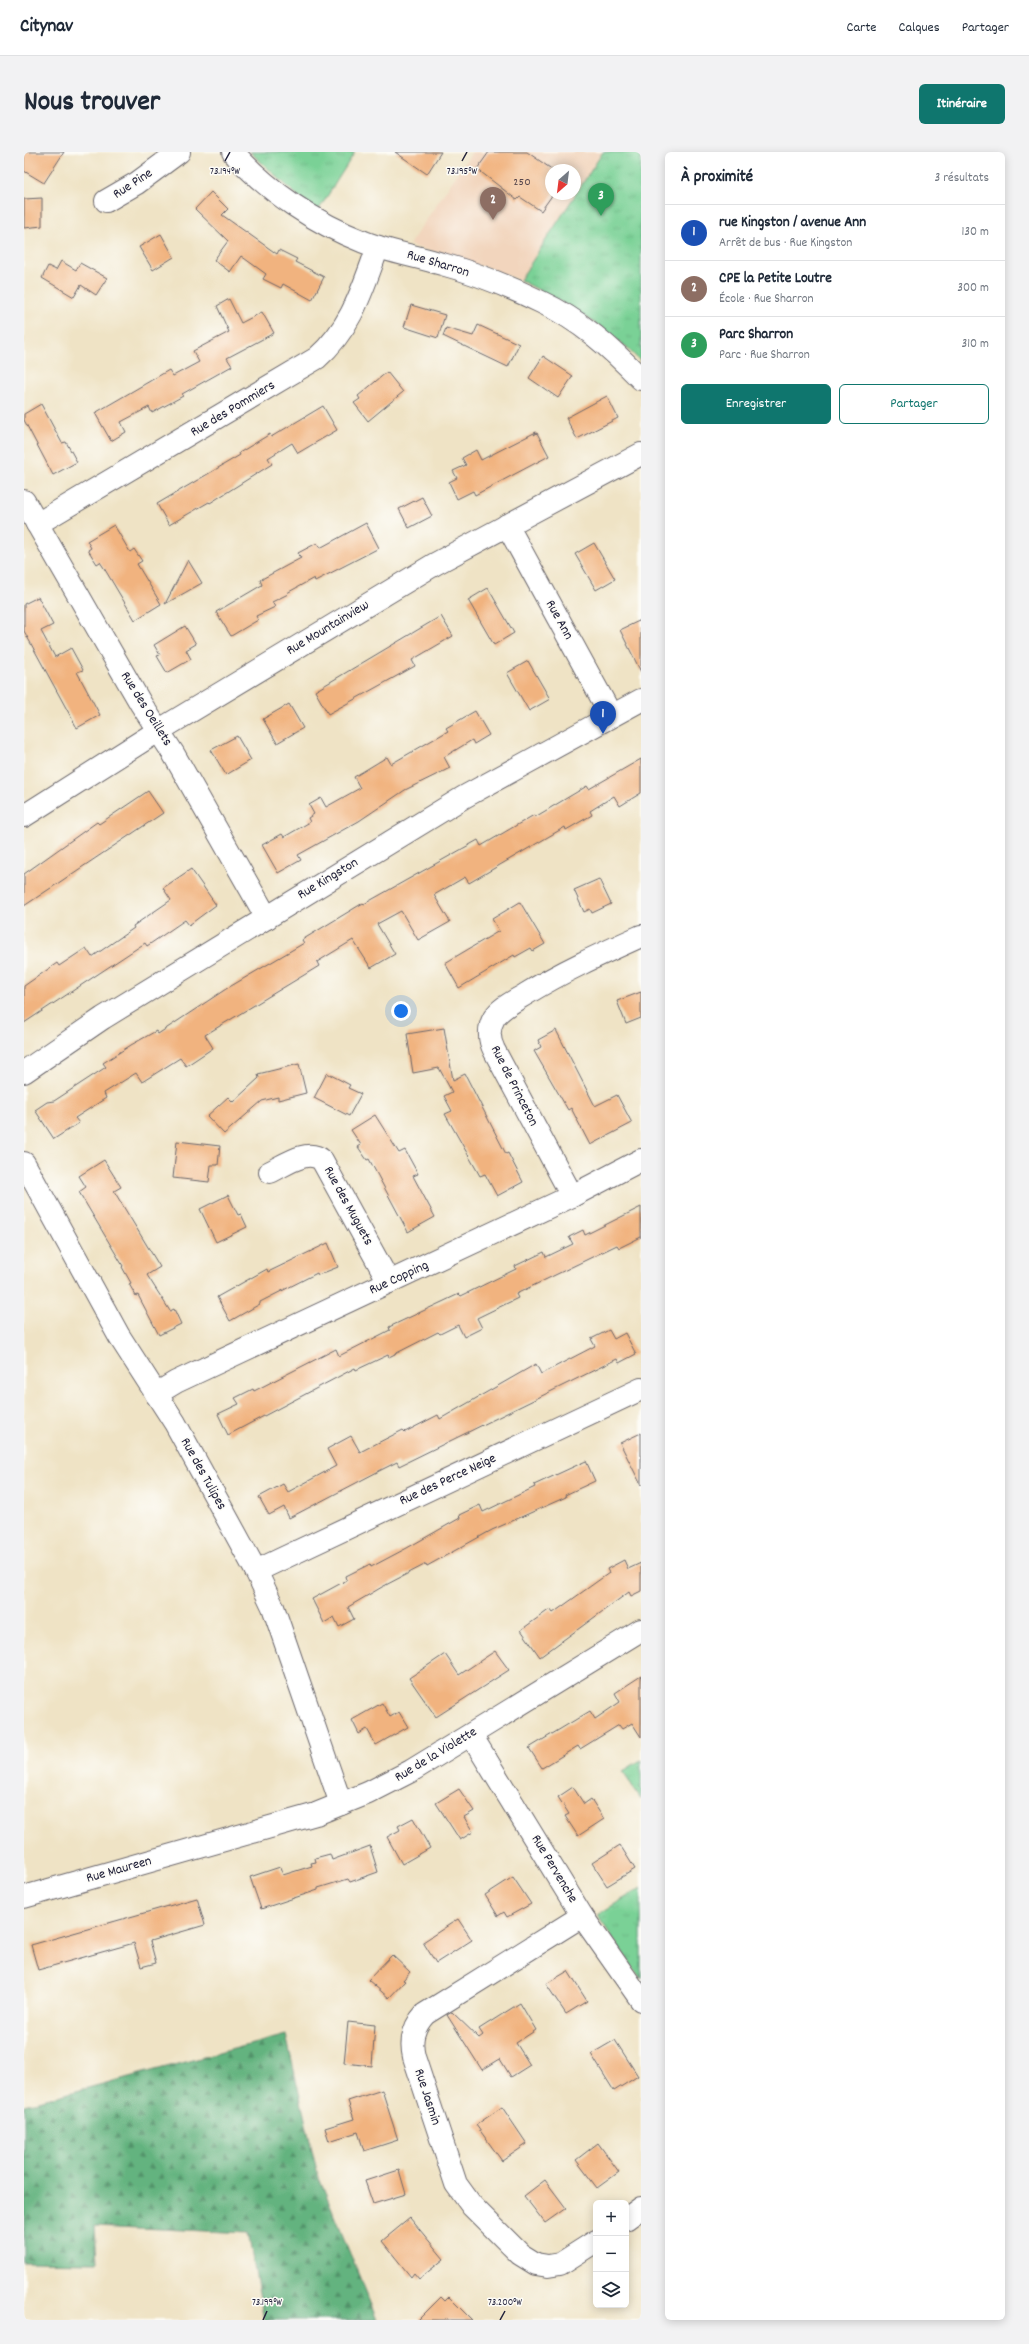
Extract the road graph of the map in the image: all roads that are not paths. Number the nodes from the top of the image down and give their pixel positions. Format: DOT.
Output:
graph roads {
  1 [pos="179,152"];
  2 [pos="233,152"];
  3 [pos="106,202"];
  4 [pos="378,247"];
  5 [pos="641,379"];
  6 [pos="641,454"];
  7 [pos="24,502"];
  8 [pos="37,524"];
  9 [pos="507,525"];
  10 [pos="641,700"];
  11 [pos="612,715"];
  12 [pos="158,731"];
  13 [pos="24,816"];
  14 [pos="267,918"];
  15 [pos="641,936"];
  16 [pos="24,1072"];
  17 [pos="641,1160"];
  18 [pos="24,1163"];
  19 [pos="270,1172"];
  20 [pos="572,1196"];
  21 [pos="389,1282"];
  22 [pos="641,1389"];
  23 [pos="156,1394"];
  24 [pos="256,1571"];
  25 [pos="641,1630"];
  26 [pos="471,1735"];
  27 [pos="341,1804"];
  28 [pos="214,1843"];
  29 [pos="24,1897"];
  30 [pos="582,1916"];
  31 [pos="641,2000"];
  32 [pos="641,2208"];
  33 [pos="629,2217"];
  34 [pos="593,2242"];
  1 -- 3 [label="street, Rue Pine"];
  2 -- 4 [label="street, Rue Sharron"];
  4 -- 5 [label="street, Rue Sharron"];
  4 -- 8 [label="street, Rue des Pommiers"];
  6 -- 9 [label="street, Rue Mountainview"];
  7 -- 8 [label="street, Rue des Oeillets"];
  8 -- 12 [label="street, Rue des Oeillets"];
  9 -- 11 [label="street, Rue Ann"];
  9 -- 12 [label="street, Rue Mountainview"];
  10 -- 11 [label="street, Rue Kingston"];
  11 -- 14 [label="street, Rue Kingston"];
  12 -- 13 [label="street, Rue Mountainview"];
  12 -- 14 [label="street, Rue des Oeillets"];
  14 -- 16 [label="street, Rue Kingston"];
  15 -- 20 [label="street, Rue de Princeton"];
  17 -- 20 [label="street, Rue Copping"];
  18 -- 23 [label="street, Rue des Tulipes"];
  19 -- 21 [label="street, Rue des Muguets"];
  20 -- 21 [label="street, Rue Copping"];
  21 -- 23 [label="street, Rue Copping"];
  22 -- 24 [label="street, Rue des Perce Neige"];
  23 -- 24 [label="street, Rue des Tulipes"];
  24 -- 27 [label="street, Rue des Tulipes"];
  25 -- 26 [label="street, Rue de la Violette"];
  26 -- 27 [label="street, Rue de la Violette"];
  26 -- 30 [label="street, Rue Pervenche"];
  27 -- 28 [label="street, Rue de la Violette"];
  28 -- 29 [label="street, Rue Maureen"];
  30 -- 31 [label="street, Rue Pervenche"];
  30 -- 34 [label="street, Rue Jasmin"];
  32 -- 33 [label="street"];
}
